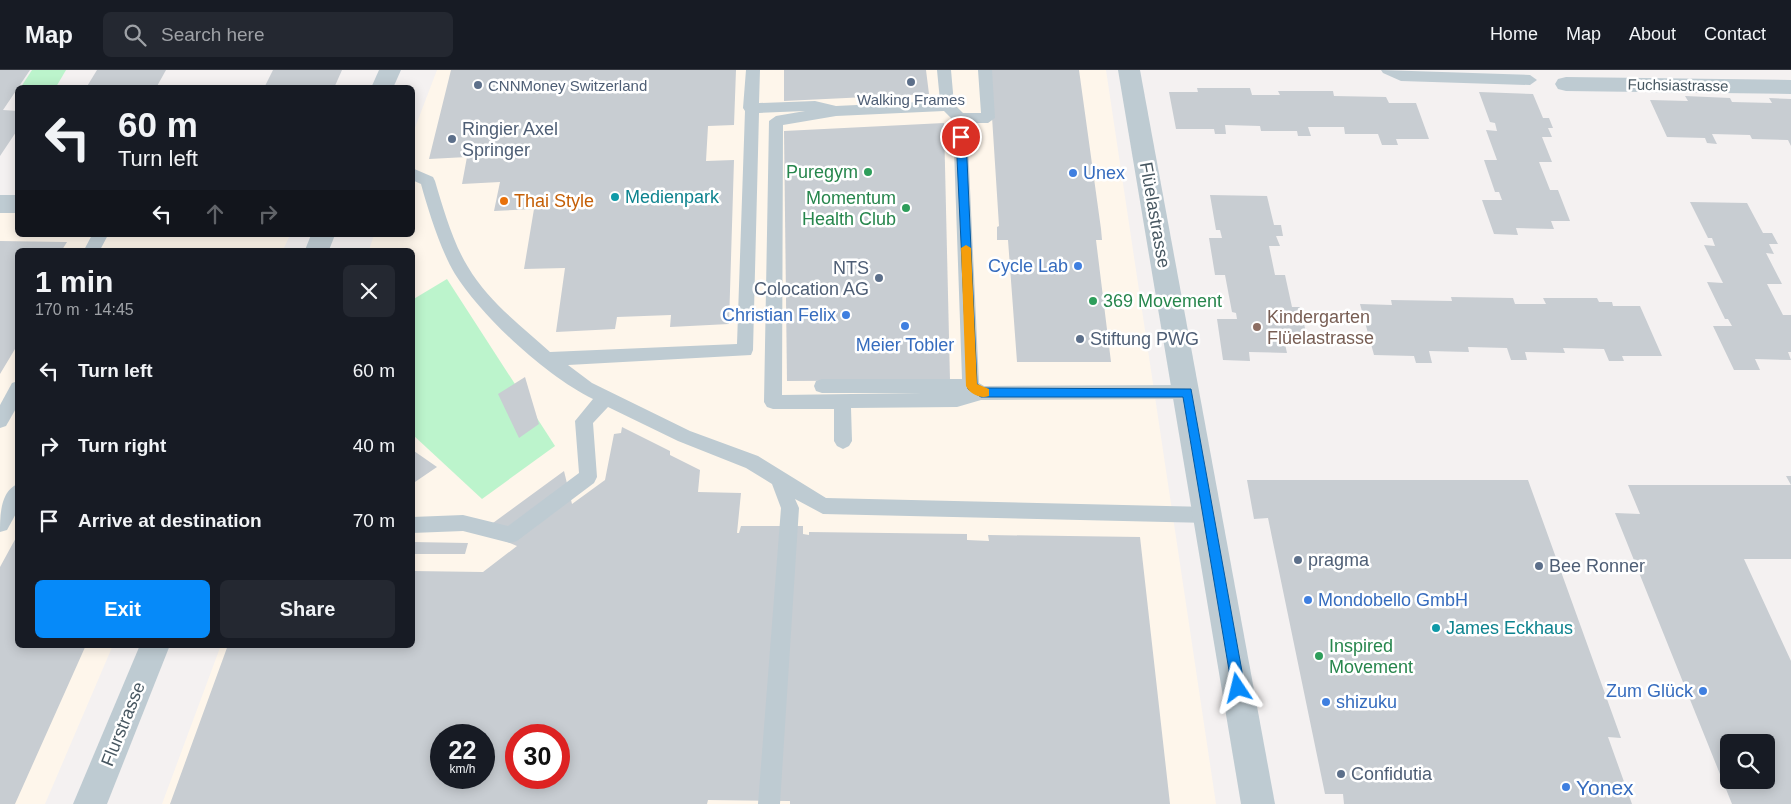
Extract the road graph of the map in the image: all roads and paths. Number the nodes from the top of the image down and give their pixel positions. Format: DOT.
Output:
graph roads {
  1 [pos="390,70"];
  2 [pos="753,70"];
  3 [pos="944,70"];
  4 [pos="985,70"];
  5 [pos="1129,70"];
  6 [pos="1388,70"];
  7 [pos="1530,80"];
  8 [pos="1566,84"];
  9 [pos="383,85"];
  10 [pos="1791,86"];
  11 [pos="947,106"];
  12 [pos="750,108"];
  13 [pos="836,110"];
  14 [pos="960,118"];
  15 [pos="415,174"];
  16 [pos="0,204"];
  17 [pos="15,204"];
  18 [pos="547,359"];
  19 [pos="822,386"];
  20 [pos="976,389"];
  21 [pos="1187,392"];
  22 [pos="15,394"];
  23 [pos="607,398"];
  24 [pos="842,401"];
  25 [pos="0,421"];
  26 [pos="843,441"];
  27 [pos="778,477"];
  28 [pos="15,497"];
  29 [pos="1208,515"];
  30 [pos="0,524"];
  31 [pos="415,525"];
  32 [pos="154,648"];
  33 [pos="90,804"];
  34 [pos="769,804"];
  35 [pos="1258,804"];
  1 -- 9 [label="street"];
  2 -- 12 [label="lane"];
  3 -- 11 [label="lane"];
  4 -- 14 [label="lane"];
  5 -- 21 [label="street, Flüelastrasse"];
  6 -- 7 [label="lane"];
  8 -- 10 [label="street, Fuchsiastrasse"];
  11 -- 13 [label="lane"];
  11 -- 14 [label="lane"];
  12 -- 13 [label="lane"];
  12 -- 18 [label="lane"];
  13 -- 24 [label="lane"];
  14 -- 20 [label="lane"];
  15 -- 18 [label="lane"];
  16 -- 17 [label="street"];
  18 -- 23 [label="lane"];
  19 -- 20 [label="lane"];
  20 -- 21 [label="lane"];
  20 -- 24 [label="lane"];
  21 -- 29 [label="street, Flüelastrasse"];
  22 -- 25 [label="lane"];
  23 -- 27 [label="lane"];
  23 -- 31 [label="lane"];
  24 -- 26 [label="lane"];
  27 -- 29 [label="lane"];
  27 -- 34 [label="lane"];
  28 -- 30 [label="lane"];
  29 -- 35 [label="street, Flüelastrasse"];
  32 -- 33 [label="street, Flurstrasse"];
}
